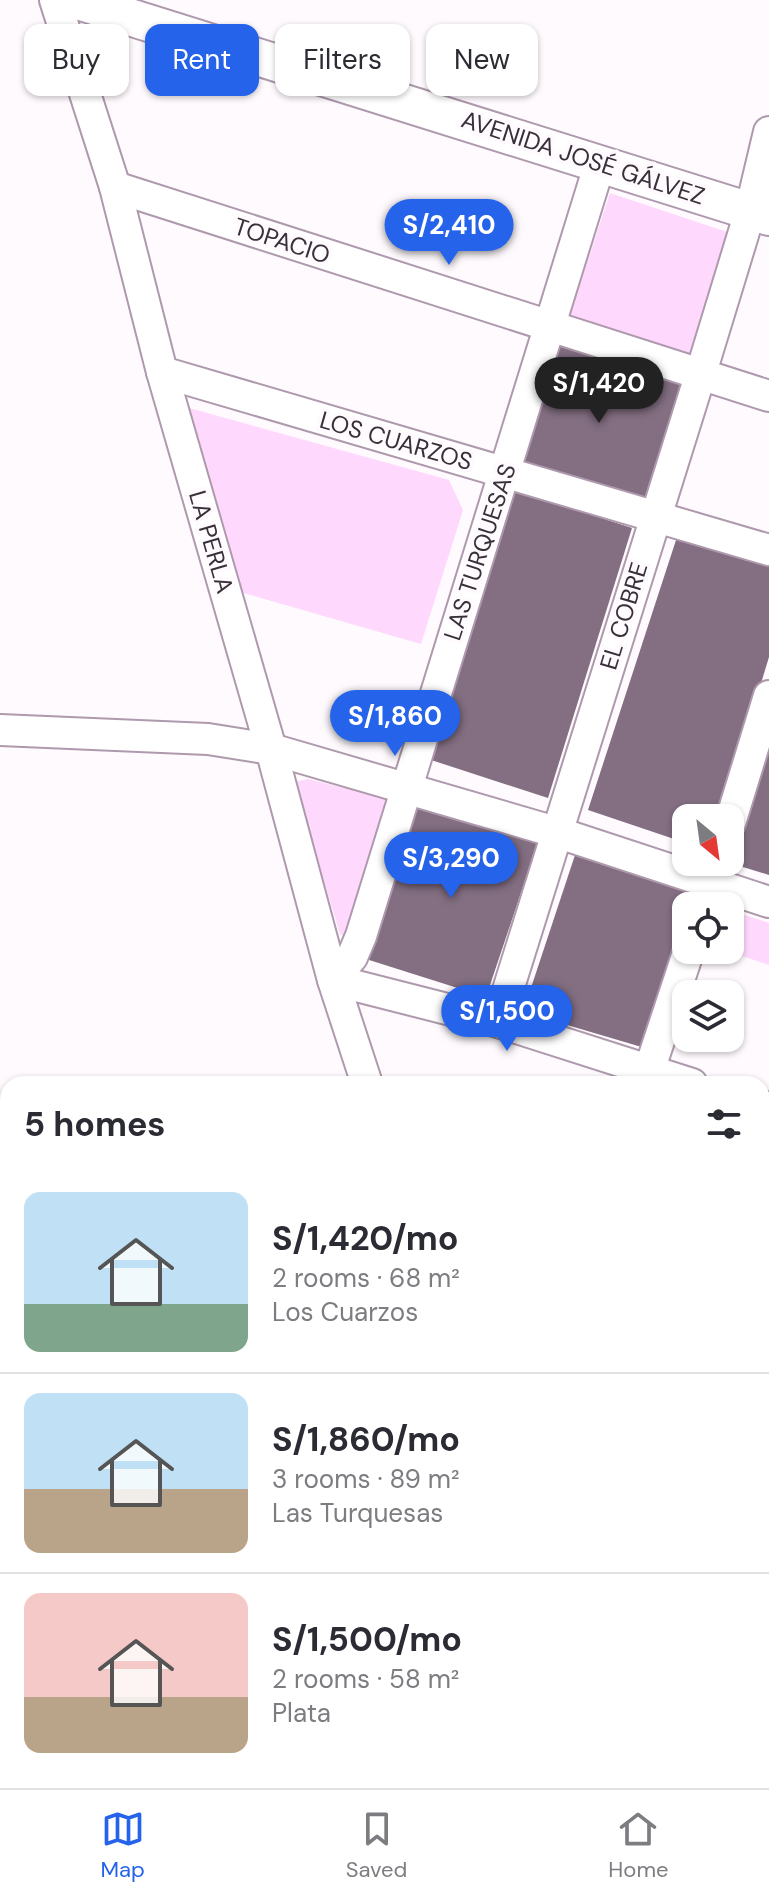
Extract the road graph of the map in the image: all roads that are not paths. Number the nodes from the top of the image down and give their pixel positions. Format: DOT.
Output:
graph roads {
  1 [pos="55,0"];
  2 [pos="75,0"];
  3 [pos="769,132"];
  4 [pos="600,163"];
  5 [pos="115,187"];
  6 [pos="760,214"];
  7 [pos="551,329"];
  8 [pos="162,372"];
  9 [pos="700,376"];
  10 [pos="769,396"];
  11 [pos="505,473"];
  12 [pos="654,516"];
  13 [pos="769,550"];
  14 [pos="767,711"];
  15 [pos="0,730"];
  16 [pos="271,749"];
  17 [pos="405,789"];
  18 [pos="736,804"];
  19 [pos="559,833"];
  20 [pos="711,884"];
  21 [pos="769,902"];
  22 [pos="684,964"];
  23 [pos="333,980"];
  24 [pos="498,1022"];
  25 [pos="649,1071"];
  26 [pos="364,1076"];
  27 [pos="666,1076"];
  1 -- 5 [label="street, LA PERLA"];
  2 -- 4 [label="street, AVENIDA JOSÉ GÁLVEZ"];
  3 -- 6 [label="street, EL COBRE"];
  4 -- 6 [label="street, AVENIDA JOSÉ GÁLVEZ"];
  4 -- 7 [label="street, LAS TURQUESAS"];
  5 -- 7 [label="street, TOPACIO"];
  5 -- 8 [label="street, LA PERLA"];
  6 -- 9 [label="street, EL COBRE"];
  7 -- 9 [label="street, TOPACIO"];
  7 -- 11 [label="street, LAS TURQUESAS"];
  8 -- 11 [label="street, LOS CUARZOS"];
  8 -- 16 [label="street, LA PERLA"];
  9 -- 10 [label="street, TOPACIO"];
  9 -- 12 [label="street, EL COBRE"];
  11 -- 12 [label="street, LOS CUARZOS"];
  11 -- 17 [label="street, LAS TURQUESAS"];
  12 -- 13 [label="street, LOS CUARZOS"];
  12 -- 19 [label="street, EL COBRE"];
  14 -- 18 [label="street"];
  15 -- 16 [label="street"];
  16 -- 17 [label="street"];
  16 -- 23 [label="street, LA PERLA"];
  17 -- 19 [label="street"];
  17 -- 23 [label="street, LAS TURQUESAS"];
  19 -- 20 [label="street"];
  19 -- 24 [label="street, EL COBRE"];
  20 -- 21 [label="street"];
  22 -- 25 [label="street"];
  23 -- 24 [label="street"];
  23 -- 26 [label="street, LA PERLA"];
  24 -- 25 [label="street"];
  25 -- 27 [label="street"];
}
